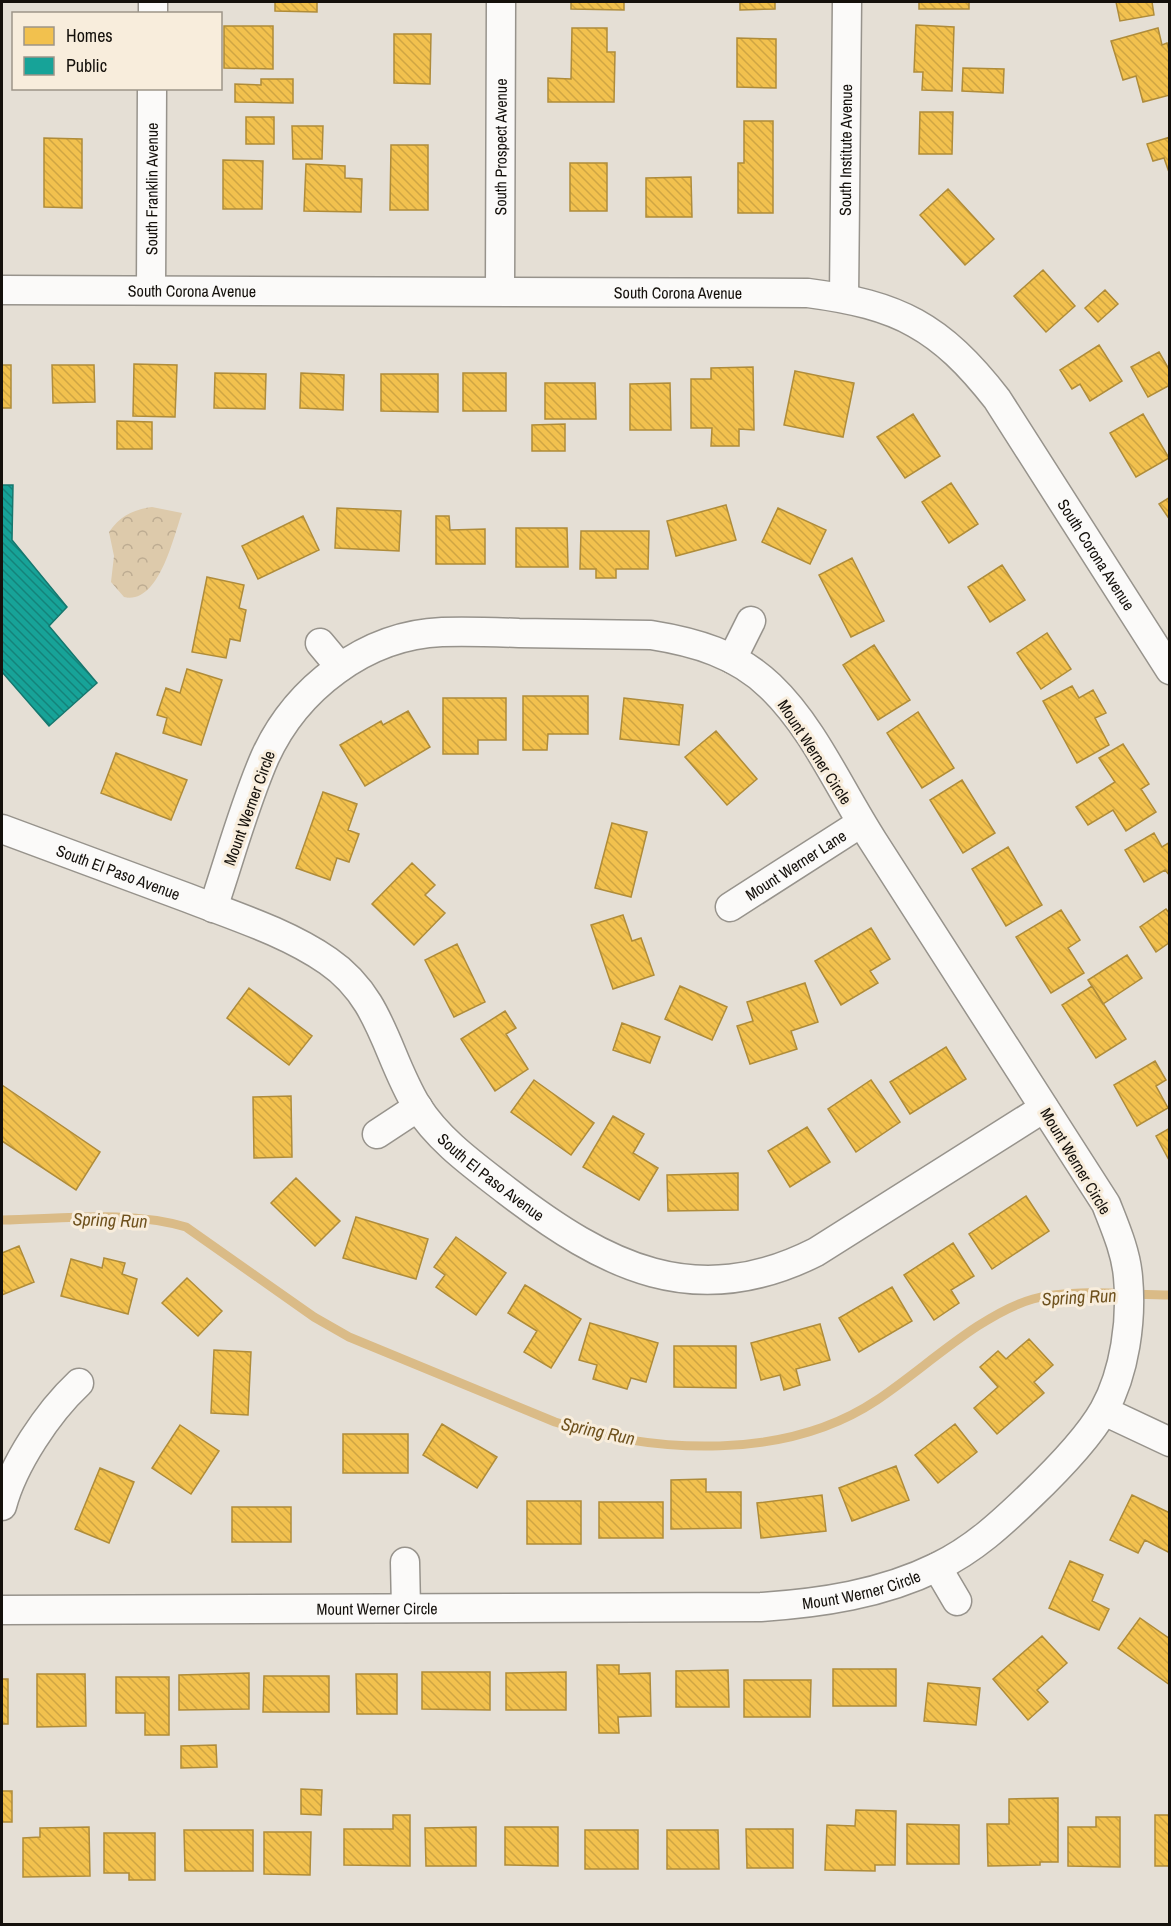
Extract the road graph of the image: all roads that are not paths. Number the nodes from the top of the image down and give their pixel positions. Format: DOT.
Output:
graph roads {
  1 [pos="501,2"];
  2 [pos="847,2"];
  3 [pos="152,90"];
  4 [pos="151,289"];
  5 [pos="2,290"];
  6 [pos="500,291"];
  7 [pos="844,298"];
  8 [pos="751,621"];
  9 [pos="320,643"];
  10 [pos="732,659"];
  11 [pos="340,667"];
  12 [pos="1170,670"];
  13 [pos="861,824"];
  14 [pos="2,829"];
  15 [pos="730,907"];
  16 [pos="213,908"];
  17 [pos="418,1107"];
  18 [pos="1044,1108"];
  19 [pos="377,1134"];
  20 [pos="79,1383"];
  21 [pos="1104,1411"];
  22 [pos="1170,1442"];
  23 [pos="2,1506"];
  24 [pos="405,1562"];
  25 [pos="937,1568"];
  26 [pos="957,1601"];
  27 [pos="406,1608"];
  28 [pos="2,1610"];
  1 -- 6 [label="street, South Prospect Avenue"];
  2 -- 7 [label="street, South Institute Avenue"];
  3 -- 4 [label="street, South Franklin Avenue"];
  4 -- 5 [label="street, South Corona Avenue"];
  4 -- 6 [label="street, South Corona Avenue"];
  6 -- 7 [label="street, South Corona Avenue"];
  7 -- 12 [label="street, South Corona Avenue"];
  8 -- 10 [label="street"];
  9 -- 11 [label="street"];
  10 -- 11 [label="street, Mount Werner Circle"];
  10 -- 13 [label="street, Mount Werner Circle"];
  11 -- 16 [label="street, Mount Werner Circle"];
  13 -- 15 [label="street, Mount Werner Lane"];
  13 -- 18 [label="street, Mount Werner Circle"];
  14 -- 16 [label="street, South El Paso Avenue"];
  16 -- 17 [label="street, South El Paso Avenue"];
  17 -- 18 [label="street, South El Paso Avenue"];
  17 -- 19 [label="street"];
  18 -- 21 [label="street, Mount Werner Circle"];
  20 -- 23 [label="street"];
  21 -- 22 [label="street"];
  21 -- 25 [label="street, Mount Werner Circle"];
  24 -- 27 [label="street"];
  25 -- 26 [label="street"];
  25 -- 27 [label="street, Mount Werner Circle"];
  27 -- 28 [label="street, Mount Werner Circle"];
}
